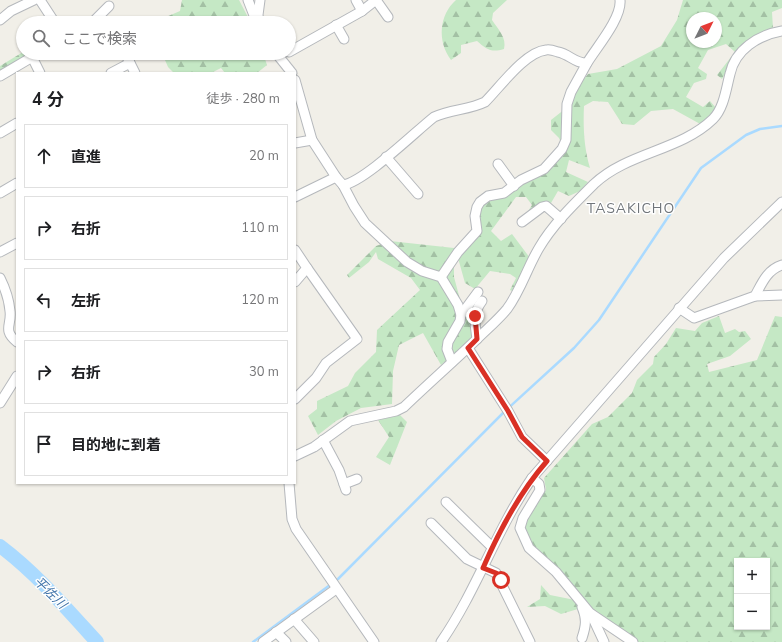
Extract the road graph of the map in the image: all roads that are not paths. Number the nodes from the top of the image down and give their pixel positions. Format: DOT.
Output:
graph roads {
  1 [pos="34,0"];
  2 [pos="40,0"];
  3 [pos="248,0"];
  4 [pos="260,0"];
  5 [pos="356,0"];
  6 [pos="620,0"];
  7 [pos="109,6"];
  8 [pos="362,11"];
  9 [pos="50,16"];
  10 [pos="99,16"];
  11 [pos="255,16"];
  12 [pos="258,16"];
  13 [pos="388,17"];
  14 [pos="0,20"];
  15 [pos="336,24"];
  16 [pos="782,31"];
  17 [pos="344,39"];
  18 [pos="296,47"];
  19 [pos="27,60"];
  20 [pos="36,60"];
  21 [pos="128,60"];
  22 [pos="286,60"];
  23 [pos="130,63"];
  24 [pos="587,63"];
  25 [pos="40,72"];
  26 [pos="113,72"];
  27 [pos="134,72"];
  28 [pos="292,72"];
  29 [pos="0,76"];
  30 [pos="296,84"];
  31 [pos="16,124"];
  32 [pos="0,133"];
  33 [pos="312,140"];
  34 [pos="296,143"];
  35 [pos="386,157"];
  36 [pos="502,165"];
  37 [pos="336,177"];
  38 [pos="16,184"];
  39 [pos="343,184"];
  40 [pos="516,185"];
  41 [pos="0,192"];
  42 [pos="418,194"];
  43 [pos="296,197"];
  44 [pos="782,202"];
  45 [pos="561,219"];
  46 [pos="522,222"];
  47 [pos="16,244"];
  48 [pos="0,252"];
  49 [pos="296,252"];
  50 [pos="782,265"];
  51 [pos="307,268"];
  52 [pos="0,278"];
  53 [pos="440,278"];
  54 [pos="296,281"];
  55 [pos="478,292"];
  56 [pos="782,295"];
  57 [pos="755,296"];
  58 [pos="482,301"];
  59 [pos="679,308"];
  60 [pos="461,315"];
  61 [pos="16,319"];
  62 [pos="9,335"];
  63 [pos="477,339"];
  64 [pos="16,341"];
  65 [pos="468,348"];
  66 [pos="452,362"];
  67 [pos="16,377"];
  68 [pos="1,398"];
  69 [pos="296,398"];
  70 [pos="323,440"];
  71 [pos="296,455"];
  72 [pos="547,461"];
  73 [pos="532,478"];
  74 [pos="357,480"];
  75 [pos="289,484"];
  76 [pos="446,502"];
  77 [pos="430,522"];
  78 [pos="492,547"];
  79 [pos="483,568"];
  80 [pos="334,586"];
  81 [pos="579,599"];
  82 [pos="590,613"];
  83 [pos="294,619"];
  84 [pos="276,632"];
  85 [pos="582,638"];
  86 [pos="263,642"];
  87 [pos="286,642"];
  88 [pos="314,642"];
  89 [pos="374,642"];
  90 [pos="441,642"];
  91 [pos="530,642"];
  92 [pos="604,642"];
  93 [pos="633,642"];
  1 -- 14 [label="street"];
  2 -- 9 [label="street"];
  3 -- 11 [label="street"];
  4 -- 12 [label="street"];
  5 -- 8 [label="street"];
  6 -- 24 [label="street"];
  7 -- 10 [label="street"];
  8 -- 13 [label="street"];
  8 -- 15 [label="street"];
  15 -- 17 [label="street"];
  15 -- 18 [label="street"];
  16 -- 45 [label="street"];
  19 -- 29 [label="street"];
  20 -- 25 [label="street"];
  21 -- 23 [label="street"];
  22 -- 28 [label="street"];
  23 -- 26 [label="street"];
  23 -- 27 [label="street"];
  24 -- 35 [label="street"];
  24 -- 40 [label="street"];
  30 -- 33 [label="street"];
  31 -- 32 [label="street"];
  33 -- 34 [label="street"];
  33 -- 37 [label="street"];
  35 -- 39 [label="street"];
  35 -- 42 [label="street"];
  36 -- 40 [label="street"];
  37 -- 39 [label="street"];
  37 -- 43 [label="street"];
  38 -- 41 [label="street"];
  39 -- 53 [label="street"];
  40 -- 53 [label="street"];
  44 -- 59 [label="street"];
  45 -- 46 [label="street"];
  45 -- 63 [label="street"];
  47 -- 48 [label="street"];
  49 -- 51 [label="street"];
  50 -- 57 [label="street"];
  51 -- 54 [label="street"];
  51 -- 69 [label="street"];
  52 -- 62 [label="street"];
  53 -- 60 [label="street"];
  55 -- 60 [label="street"];
  56 -- 57 [label="street"];
  57 -- 59 [label="street"];
  58 -- 63 [label="street"];
  59 -- 72 [label="street"];
  60 -- 66 [label="street"];
  61 -- 62 [label="street"];
  62 -- 64 [label="street"];
  63 -- 65 [label="street"];
  65 -- 66 [label="street"];
  65 -- 72 [label="street"];
  66 -- 70 [label="street"];
  67 -- 68 [label="street"];
  70 -- 71 [label="street"];
  70 -- 74 [label="street"];
  72 -- 73 [label="street"];
  73 -- 78 [label="street"];
  73 -- 81 [label="street"];
  75 -- 80 [label="street"];
  76 -- 78 [label="street"];
  77 -- 79 [label="street"];
  78 -- 79 [label="street"];
  79 -- 90 [label="street"];
  79 -- 91 [label="street"];
  80 -- 83 [label="street"];
  80 -- 89 [label="street"];
  81 -- 82 [label="street"];
  81 -- 85 [label="street"];
  82 -- 92 [label="street"];
  82 -- 93 [label="street"];
  83 -- 84 [label="street"];
  83 -- 88 [label="street"];
  84 -- 86 [label="street"];
  84 -- 87 [label="street"];
}
